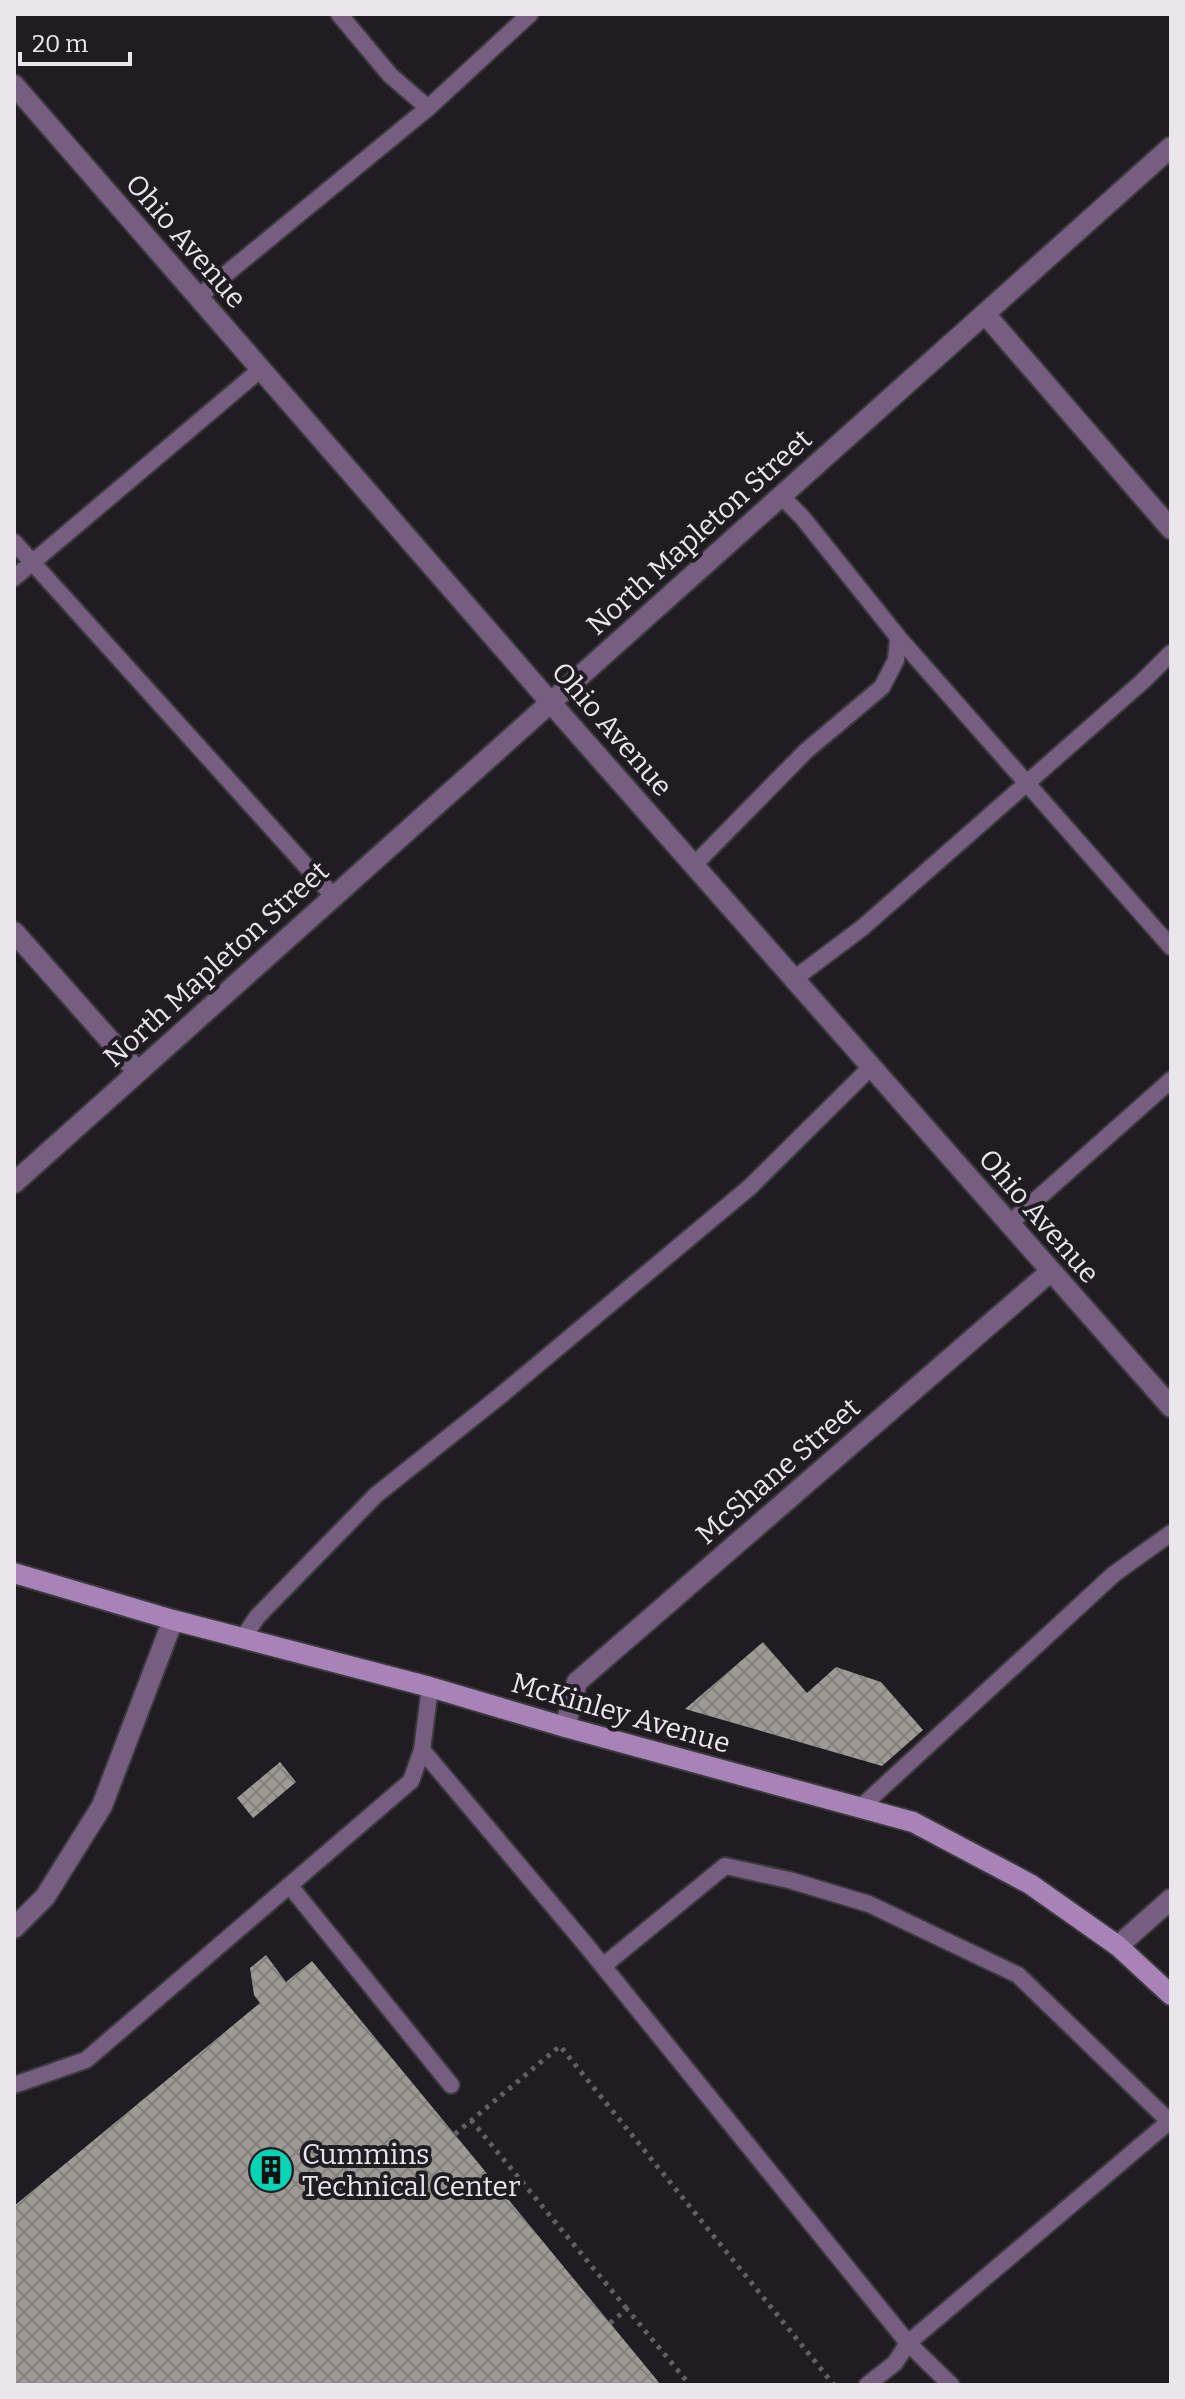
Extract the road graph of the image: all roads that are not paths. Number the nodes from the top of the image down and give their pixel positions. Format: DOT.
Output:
graph roads {
  1 [pos="339,14"];
  2 [pos="530,14"];
  3 [pos="14,85"];
  4 [pos="428,108"];
  5 [pos="1171,147"];
  6 [pos="198,297"];
  7 [pos="985,314"];
  8 [pos="261,369"];
  9 [pos="781,496"];
  10 [pos="1171,529"];
  11 [pos="14,542"];
  12 [pos="32,562"];
  13 [pos="14,578"];
  14 [pos="898,637"];
  15 [pos="1171,653"];
  16 [pos="551,703"];
  17 [pos="1025,783"];
  18 [pos="694,865"];
  19 [pos="334,897"];
  20 [pos="14,932"];
  21 [pos="1171,947"];
  22 [pos="794,979"];
  23 [pos="871,1067"];
  24 [pos="138,1072"];
  25 [pos="1171,1080"];
  26 [pos="14,1183"];
  27 [pos="1009,1224"];
  28 [pos="1050,1272"];
  29 [pos="1171,1407"];
  30 [pos="1171,1533"];
  31 [pos="14,1573"];
  32 [pos="173,1620"];
  33 [pos="243,1638"];
  34 [pos="430,1687"];
  35 [pos="565,1727"];
  36 [pos="422,1750"];
  37 [pos="860,1808"];
  38 [pos="290,1886"];
  39 [pos="1171,1899"];
  40 [pos="14,1928"];
  41 [pos="1118,1946"];
  42 [pos="603,1966"];
  43 [pos="1171,1995"];
  44 [pos="14,2085"];
  45 [pos="451,2085"];
  46 [pos="1170,2121"];
  47 [pos="908,2343"];
  48 [pos="867,2385"];
  49 [pos="951,2385"];
  1 -- 4 [label="lane"];
  2 -- 4 [label="lane"];
  3 -- 6 [label="street, Ohio Avenue"];
  4 -- 6 [label="lane"];
  5 -- 7 [label="street, North Mapleton Street"];
  6 -- 8 [label="street, Ohio Avenue"];
  7 -- 9 [label="street, North Mapleton Street"];
  7 -- 10 [label="street"];
  8 -- 12 [label="lane"];
  8 -- 16 [label="street, Ohio Avenue"];
  9 -- 14 [label="lane"];
  9 -- 16 [label="street, North Mapleton Street"];
  11 -- 12 [label="lane"];
  12 -- 13 [label="lane"];
  12 -- 19 [label="lane"];
  14 -- 17 [label="lane"];
  14 -- 18 [label="lane"];
  15 -- 17 [label="lane"];
  16 -- 18 [label="street, Ohio Avenue"];
  16 -- 19 [label="street, North Mapleton Street"];
  17 -- 21 [label="lane"];
  17 -- 22 [label="lane"];
  18 -- 22 [label="street, Ohio Avenue"];
  19 -- 24 [label="street, North Mapleton Street"];
  20 -- 24 [label="street"];
  22 -- 23 [label="street, Ohio Avenue"];
  23 -- 27 [label="street, Ohio Avenue"];
  23 -- 33 [label="lane"];
  24 -- 26 [label="street, North Mapleton Street"];
  25 -- 27 [label="lane"];
  27 -- 28 [label="street, Ohio Avenue"];
  28 -- 29 [label="street, Ohio Avenue"];
  28 -- 35 [label="street, McShane Street"];
  30 -- 37 [label="lane"];
  31 -- 32 [label="street, McKinley Avenue"];
  32 -- 33 [label="street, McKinley Avenue"];
  32 -- 40 [label="street"];
  33 -- 34 [label="street, McKinley Avenue"];
  34 -- 35 [label="street, McKinley Avenue"];
  34 -- 36 [label="lane"];
  35 -- 37 [label="street, McKinley Avenue"];
  36 -- 38 [label="lane"];
  36 -- 42 [label="lane"];
  37 -- 41 [label="street, McKinley Avenue"];
  38 -- 44 [label="lane"];
  38 -- 45 [label="lane"];
  39 -- 41 [label="street"];
  41 -- 43 [label="street, McKinley Avenue"];
  42 -- 46 [label="lane"];
  42 -- 47 [label="lane"];
  46 -- 47 [label="lane"];
  47 -- 48 [label="lane"];
  47 -- 49 [label="lane"];
}
